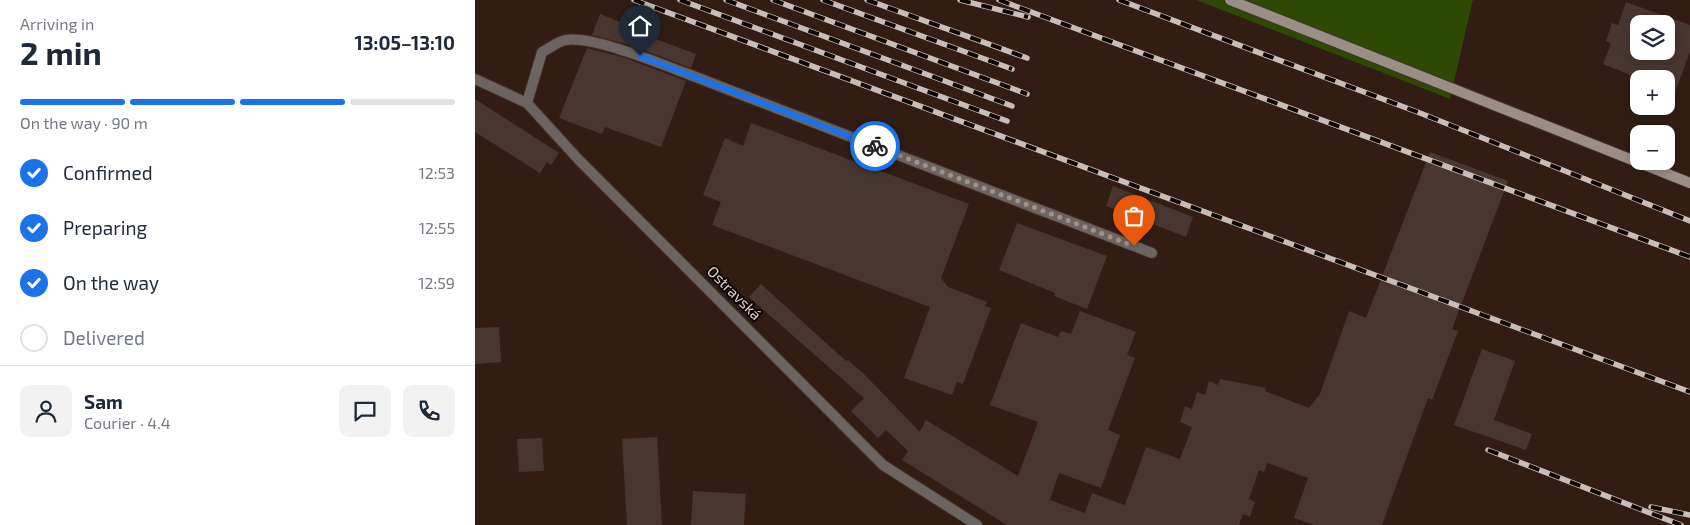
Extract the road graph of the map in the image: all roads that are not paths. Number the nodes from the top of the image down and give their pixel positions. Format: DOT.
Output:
graph roads {
  1 [pos="1230,0"];
  2 [pos="475,79"];
  3 [pos="527,103"];
  4 [pos="1690,183"];
  5 [pos="1152,253"];
  6 [pos="977,525"];
  1 -- 4 [label="street"];
  2 -- 3 [label="street, Ostravská"];
  3 -- 5 [label="street"];
  3 -- 6 [label="street, Ostravská"];
}
